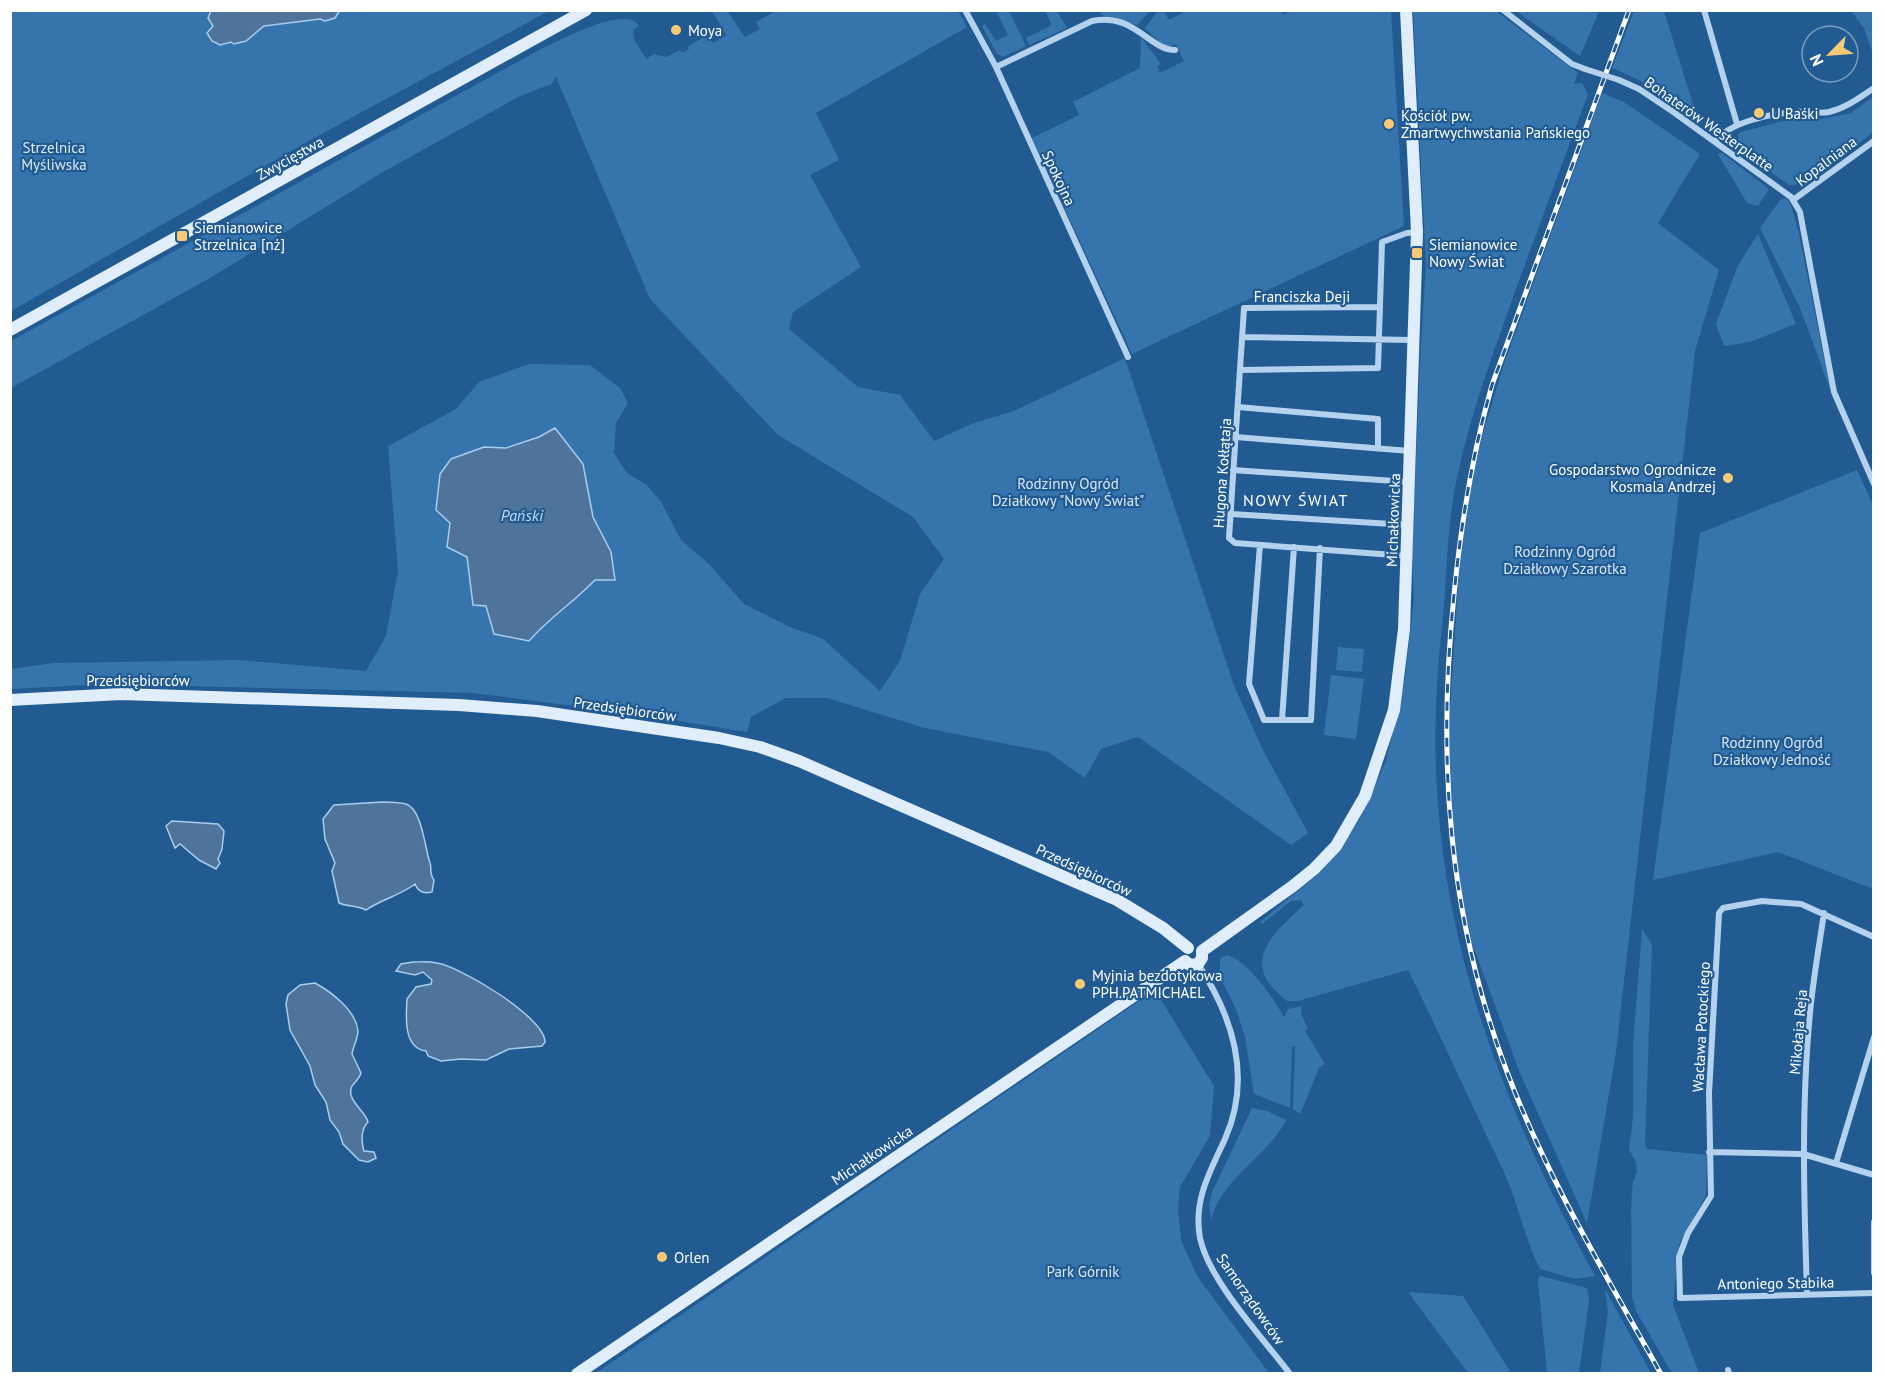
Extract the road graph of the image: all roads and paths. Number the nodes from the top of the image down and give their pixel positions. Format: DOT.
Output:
graph roads {
  1 [pos="965,10"];
  2 [pos="1406,10"];
  3 [pos="1503,10"];
  4 [pos="1704,10"];
  5 [pos="584,11"];
  6 [pos="1175,50"];
  7 [pos="996,67"];
  8 [pos="1874,88"];
  9 [pos="1737,124"];
  10 [pos="1716,141"];
  11 [pos="1874,141"];
  12 [pos="1792,199"];
  13 [pos="1417,232"];
  14 [pos="1380,308"];
  15 [pos="10,330"];
  16 [pos="1243,337"];
  17 [pos="1379,339"];
  18 [pos="1412,340"];
  19 [pos="1128,357"];
  20 [pos="1241,370"];
  21 [pos="1238,407"];
  22 [pos="1236,437"];
  23 [pos="1378,449"];
  24 [pos="1410,451"];
  25 [pos="1233,470"];
  26 [pos="1410,482"];
  27 [pos="1874,484"];
  28 [pos="1231,514"];
  29 [pos="1408,525"];
  30 [pos="1260,545"];
  31 [pos="1294,547"];
  32 [pos="1320,548"];
  33 [pos="1407,556"];
  34 [pos="10,700"];
  35 [pos="1282,720"];
  36 [pos="1824,913"];
  37 [pos="1874,938"];
  38 [pos="1188,948"];
  39 [pos="1202,951"];
  40 [pos="1185,961"];
  41 [pos="1198,964"];
  42 [pos="1874,1037"];
  43 [pos="1710,1152"];
  44 [pos="1803,1154"];
  45 [pos="1836,1163"];
  46 [pos="1874,1175"];
  47 [pos="1874,1222"];
  48 [pos="1874,1273"];
  49 [pos="1874,1293"];
  50 [pos="1807,1294"];
  51 [pos="1680,1298"];
  52 [pos="577,1374"];
  53 [pos="1290,1374"];
  1 -- 7 [label="street, Spokojna"];
  2 -- 13 [label="street, Michałkowicka"];
  3 -- 10 [label="street, Bohaterów Westerplatte, bridge"];
  4 -- 9 [label="street, Bohaterów Westerplatte"];
  5 -- 15 [label="street, Zwycięstwa"];
  6 -- 7 [label="street"];
  7 -- 19 [label="street, Spokojna"];
  8 -- 9 [label="street"];
  9 -- 10 [label="street"];
  10 -- 12 [label="street, Bohaterów Westerplatte"];
  11 -- 12 [label="street, Kopalniana"];
  12 -- 27 [label="street"];
  13 -- 14 [label="street"];
  13 -- 18 [label="street, Michałkowicka"];
  14 -- 16 [label="street, Franciszka Deji"];
  14 -- 17 [label="street"];
  16 -- 17 [label="street"];
  16 -- 20 [label="street, Hugona Kołłątaja"];
  17 -- 18 [label="street"];
  17 -- 20 [label="street"];
  18 -- 24 [label="street, Michałkowicka"];
  20 -- 21 [label="street, Hugona Kołłątaja"];
  21 -- 22 [label="street, Hugona Kołłątaja"];
  21 -- 23 [label="street"];
  22 -- 23 [label="street"];
  22 -- 25 [label="street, Hugona Kołłątaja"];
  23 -- 24 [label="street"];
  24 -- 26 [label="street, Michałkowicka"];
  25 -- 26 [label="street"];
  25 -- 28 [label="street, Hugona Kołłątaja"];
  26 -- 29 [label="street, Michałkowicka"];
  28 -- 29 [label="street"];
  28 -- 30 [label="street, Hugona Kołłątaja"];
  29 -- 33 [label="street, Michałkowicka"];
  30 -- 31 [label="street, Hugona Kołłątaja"];
  30 -- 35 [label="street"];
  31 -- 32 [label="street, Hugona Kołłątaja"];
  31 -- 35 [label="street"];
  32 -- 33 [label="street, Hugona Kołłątaja"];
  32 -- 35 [label="street"];
  33 -- 39 [label="street, Michałkowicka"];
  34 -- 38 [label="street, Przedsiębiorców"];
  36 -- 37 [label="street, Wacława Potockiego"];
  36 -- 43 [label="street, Wacława Potockiego"];
  36 -- 44 [label="street, Mikołaja Reja"];
  38 -- 39 [label="street"];
  38 -- 40 [label="street"];
  39 -- 41 [label="street"];
  40 -- 41 [label="street"];
  40 -- 52 [label="street, Michałkowicka"];
  41 -- 53 [label="street, Samorządowców"];
  42 -- 45 [label="street"];
  43 -- 44 [label="street"];
  43 -- 51 [label="street, Wacława Potockiego"];
  44 -- 45 [label="street"];
  44 -- 50 [label="street, Mikołaja Reja"];
  45 -- 46 [label="street"];
  47 -- 48 [label="street"];
  49 -- 50 [label="street, Antoniego Stabika"];
  50 -- 51 [label="street, Antoniego Stabika"];
}
